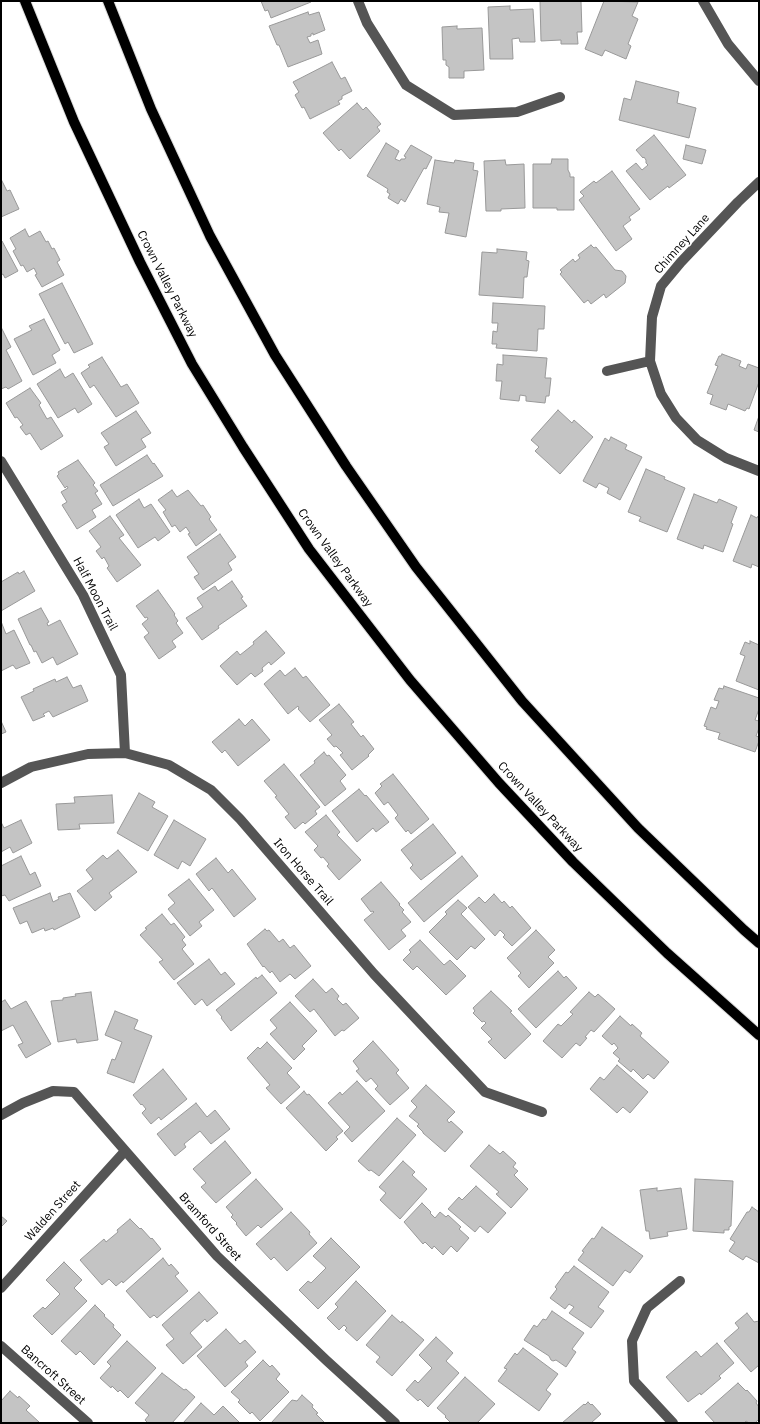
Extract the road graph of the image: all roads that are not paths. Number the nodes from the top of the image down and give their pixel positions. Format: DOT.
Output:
graph roads {
  1 [pos="25,1"];
  2 [pos="108,1"];
  3 [pos="358,1"];
  4 [pos="703,1"];
  5 [pos="759,81"];
  6 [pos="560,98"];
  7 [pos="759,182"];
  8 [pos="650,361"];
  9 [pos="607,371"];
  10 [pos="1,461"];
  11 [pos="759,471"];
  12 [pos="125,753"];
  13 [pos="1,783"];
  14 [pos="759,943"];
  15 [pos="759,1035"];
  16 [pos="542,1112"];
  17 [pos="1,1115"];
  18 [pos="125,1151"];
  19 [pos="680,1281"];
  20 [pos="1,1288"];
  21 [pos="1,1346"];
  22 [pos="88,1423"];
  23 [pos="395,1423"];
  24 [pos="673,1423"];
  1 -- 15 [label="main road, Crown Valley Parkway"];
  2 -- 14 [label="main road"];
  3 -- 6 [label="street"];
  4 -- 5 [label="street"];
  7 -- 8 [label="street, Chimney Lane"];
  8 -- 9 [label="street"];
  8 -- 11 [label="street, Chimney Lane"];
  10 -- 12 [label="street, Half Moon Trail"];
  12 -- 13 [label="street, Iron Horse Trail"];
  12 -- 16 [label="street, Iron Horse Trail"];
  17 -- 18 [label="street, Bramford Street"];
  18 -- 20 [label="street, Walden Street"];
  18 -- 23 [label="street, Bramford Street"];
  19 -- 24 [label="street"];
  21 -- 22 [label="street, Bancroft Street"];
}
